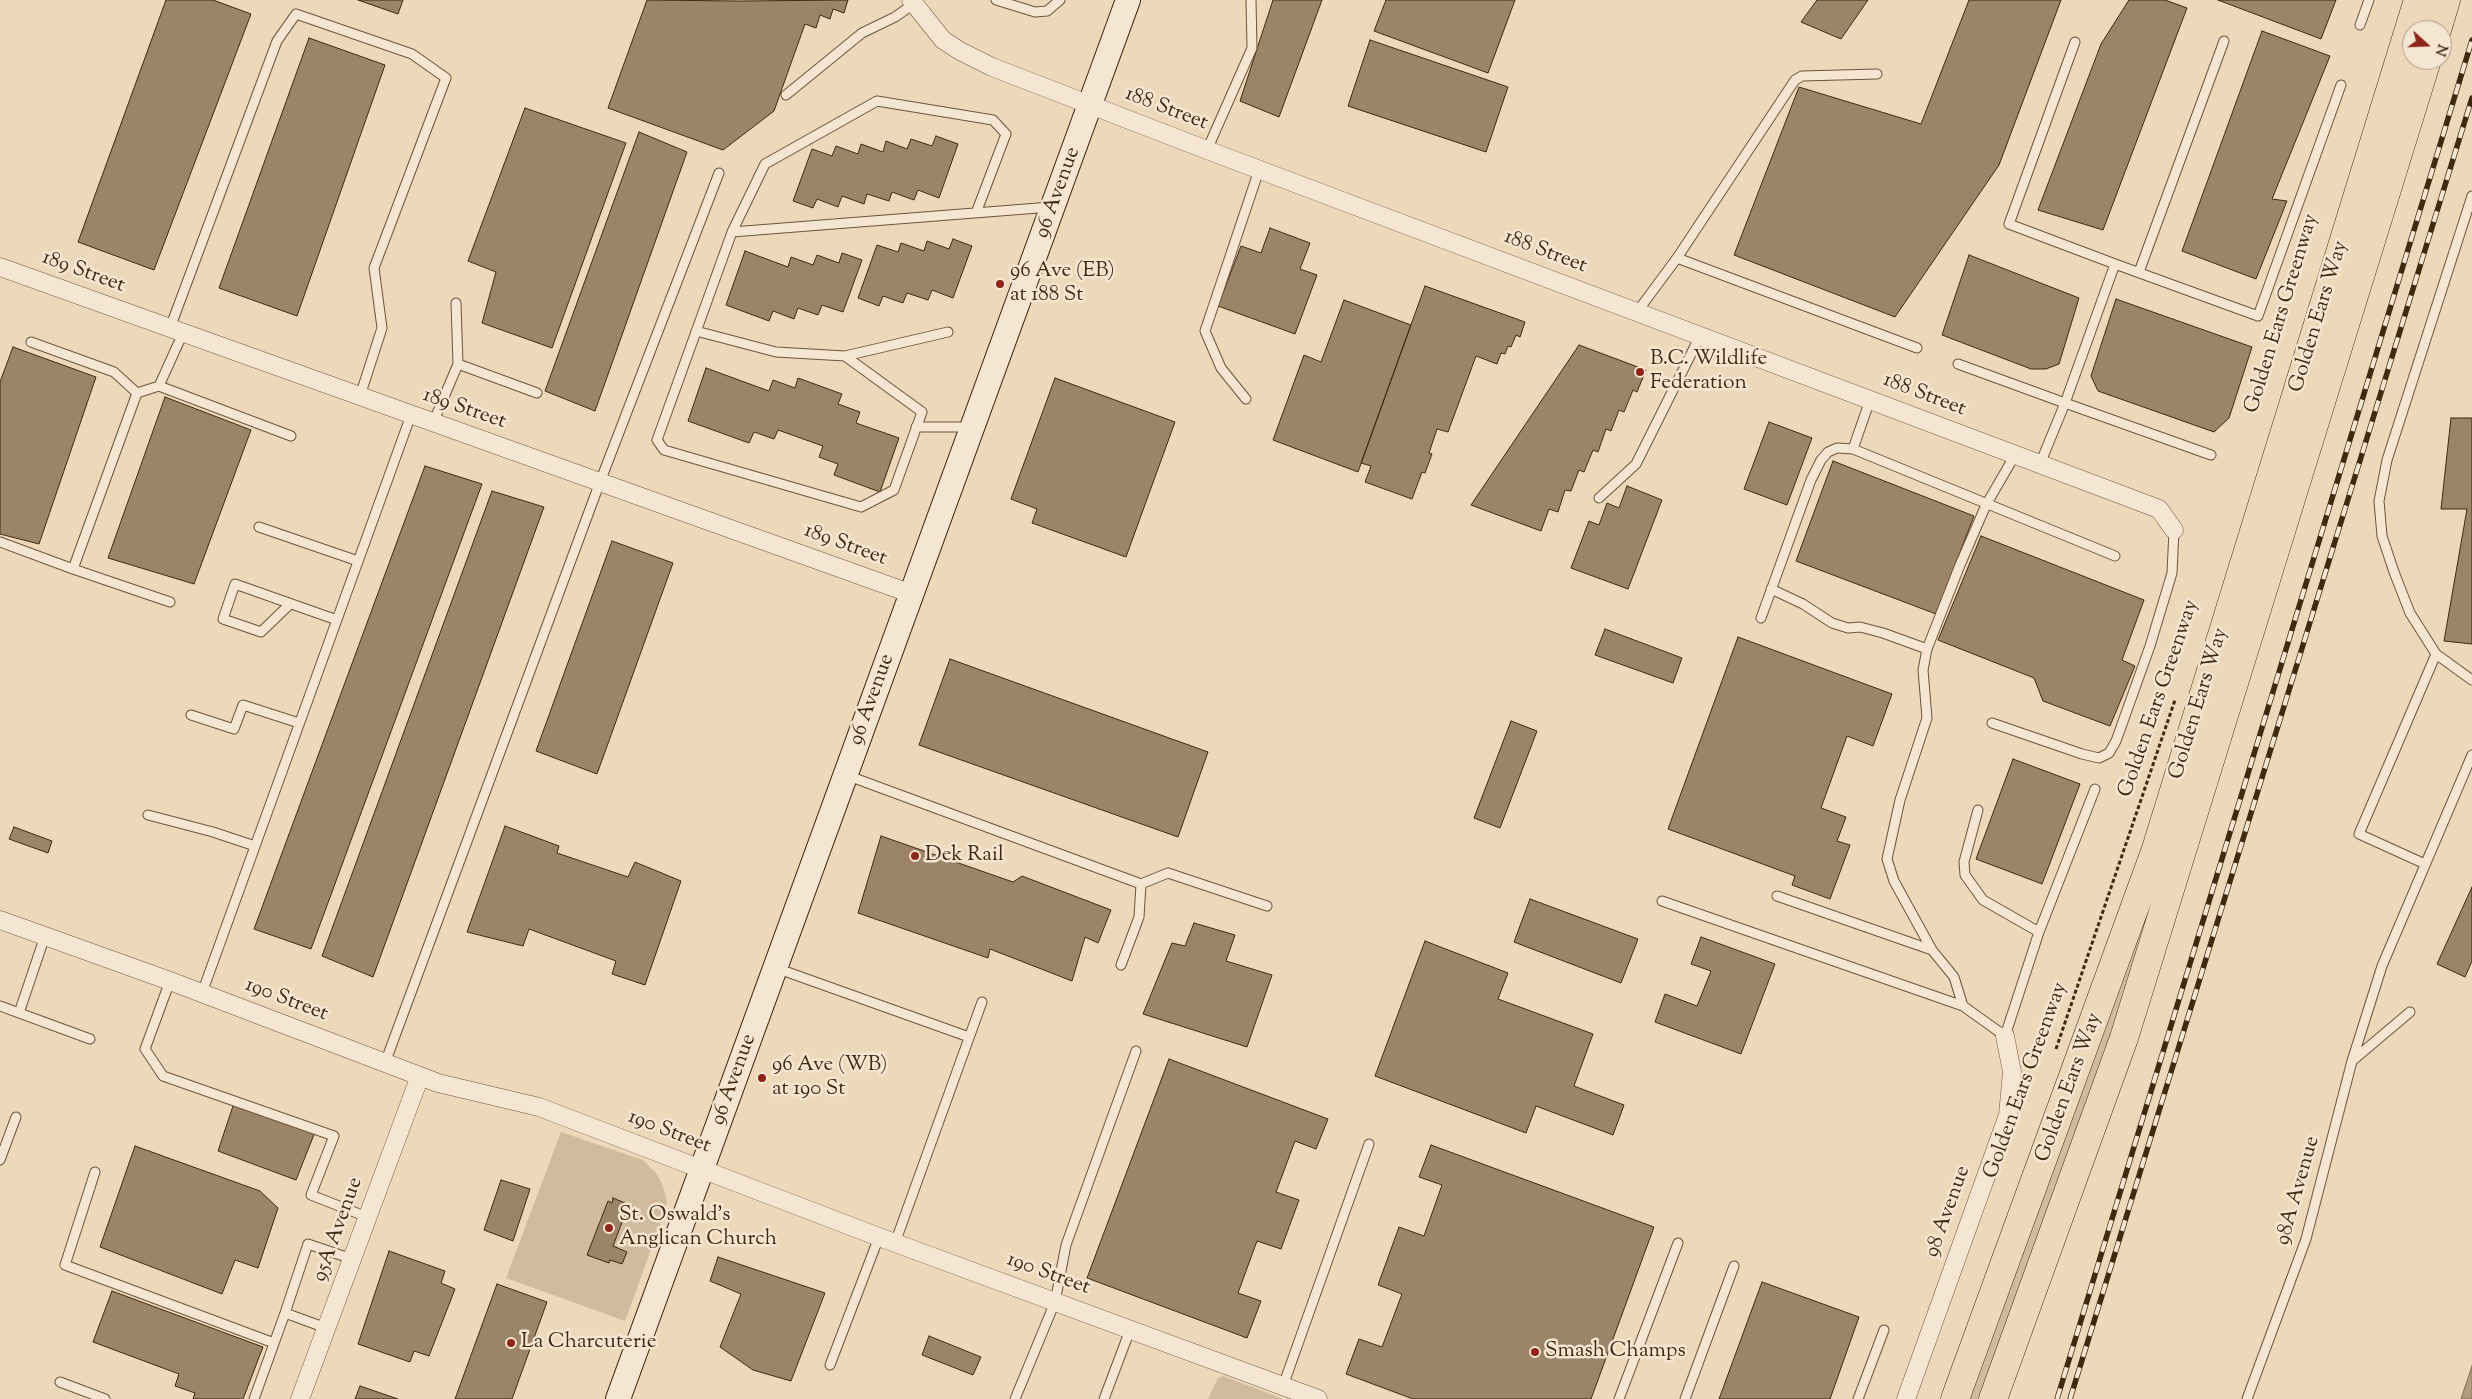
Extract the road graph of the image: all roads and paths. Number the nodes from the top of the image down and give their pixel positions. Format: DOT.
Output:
graph roads {
  1 [pos="996,0"];
  2 [pos="1060,0"];
  3 [pos="1128,0"];
  4 [pos="1251,0"];
  5 [pos="2369,0"];
  6 [pos="2418,0"];
  7 [pos="2446,0"];
  8 [pos="915,1"];
  9 [pos="2440,20"];
  10 [pos="2360,26"];
  11 [pos="2224,41"];
  12 [pos="2076,42"];
  13 [pos="2425,70"];
  14 [pos="1877,74"];
  15 [pos="2341,86"];
  16 [pos="786,95"];
  17 [pos="1091,106"];
  18 [pos="1207,150"];
  19 [pos="1259,170"];
  20 [pos="719,172"];
  21 [pos="2472,196"];
  22 [pos="1053,207"];
  23 [pos="976,213"];
  24 [pos="732,232"];
  25 [pos="1677,258"];
  26 [pos="2115,264"];
  27 [pos="0,267"];
  28 [pos="2139,272"];
  29 [pos="456,303"];
  30 [pos="1637,312"];
  31 [pos="177,331"];
  32 [pos="696,331"];
  33 [pos="948,332"];
  34 [pos="1700,336"];
  35 [pos="31,342"];
  36 [pos="1917,348"];
  37 [pos="845,356"];
  38 [pos="458,364"];
  39 [pos="1958,364"];
  40 [pos="158,386"];
  41 [pos="137,393"];
  42 [pos="537,393"];
  43 [pos="360,396"];
  44 [pos="1246,399"];
  45 [pos="1870,400"];
  46 [pos="2065,403"];
  47 [pos="411,415"];
  48 [pos="433,423"];
  49 [pos="972,426"];
  50 [pos="916,427"];
  51 [pos="291,436"];
  52 [pos="1853,449"];
  53 [pos="2015,455"];
  54 [pos="2211,455"];
  55 [pos="2040,464"];
  56 [pos="600,482"];
  57 [pos="1599,498"];
  58 [pos="1986,505"];
  59 [pos="259,527"];
  60 [pos="2174,530"];
  61 [pos="0,542"];
  62 [pos="2115,556"];
  63 [pos="358,561"];
  64 [pos="73,569"];
  65 [pos="1771,589"];
  66 [pos="912,594"];
  67 [pos="170,602"];
  68 [pos="290,604"];
  69 [pos="1761,618"];
  70 [pos="337,620"];
  71 [pos="1927,649"];
  72 [pos="2436,654"];
  73 [pos="2472,680"];
  74 [pos="2178,693"];
  75 [pos="191,715"];
  76 [pos="299,723"];
  77 [pos="1992,723"];
  78 [pos="2472,756"];
  79 [pos="845,774"];
  80 [pos="2095,789"];
  81 [pos="1978,810"];
  82 [pos="148,815"];
  83 [pos="255,846"];
  84 [pos="2425,864"];
  85 [pos="1141,884"];
  86 [pos="1777,896"];
  87 [pos="1662,901"];
  88 [pos="1266,906"];
  89 [pos="0,920"];
  90 [pos="2039,932"];
  91 [pos="45,936"];
  92 [pos="1932,950"];
  93 [pos="1121,965"];
  94 [pos="776,968"];
  95 [pos="170,981"];
  96 [pos="202,993"];
  97 [pos="982,1002"];
  98 [pos="0,1006"];
  99 [pos="1963,1006"];
  100 [pos="2410,1012"];
  101 [pos="19,1013"];
  102 [pos="2005,1036"];
  103 [pos="969,1037"];
  104 [pos="90,1039"];
  105 [pos="1136,1051"];
  106 [pos="2052,1059"];
  107 [pos="2352,1061"];
  108 [pos="385,1062"];
  109 [pos="420,1076"];
  110 [pos="16,1117"];
  111 [pos="1369,1144"];
  112 [pos="0,1160"];
  113 [pos="703,1170"];
  114 [pos="95,1172"];
  115 [pos="367,1216"];
  116 [pos="887,1240"];
  117 [pos="1678,1243"];
  118 [pos="352,1259"];
  119 [pos="1734,1266"];
  120 [pos="1055,1302"];
  121 [pos="285,1313"];
  122 [pos="326,1328"];
  123 [pos="1130,1330"];
  124 [pos="1884,1330"];
  125 [pos="274,1343"];
  126 [pos="830,1365"];
  127 [pos="60,1382"];
  128 [pos="1283,1386"];
  129 [pos="105,1399"];
  130 [pos="254,1399"];
  131 [pos="300,1399"];
  132 [pos="618,1399"];
  133 [pos="1015,1399"];
  134 [pos="1104,1399"];
  135 [pos="1318,1399"];
  136 [pos="1619,1399"];
  137 [pos="1685,1399"];
  138 [pos="1858,1399"];
  139 [pos="1906,1399"];
  140 [pos="1956,1399"];
  141 [pos="1993,1399"];
  142 [pos="2247,1399"];
  1 -- 2 [label="lane"];
  3 -- 17 [label="main road, 96 Avenue"];
  4 -- 18 [label="lane"];
  5 -- 10 [label="lane"];
  6 -- 140 [label="main road, Golden Ears Way"];
  7 -- 9 [label="main road"];
  8 -- 16 [label="lane"];
  8 -- 17 [label="street, 188 Street"];
  11 -- 28 [label="lane"];
  12 -- 26 [label="lane"];
  13 -- 141 [label="main road, Golden Ears Way"];
  14 -- 25 [label="lane"];
  15 -- 28 [label="lane"];
  17 -- 18 [label="street, 188 Street"];
  17 -- 22 [label="main road, 96 Avenue"];
  18 -- 19 [label="street, 188 Street"];
  19 -- 30 [label="street, 188 Street"];
  19 -- 44 [label="lane"];
  20 -- 56 [label="lane"];
  21 -- 72 [label="lane"];
  22 -- 23 [label="lane"];
  22 -- 49 [label="main road, 96 Avenue"];
  23 -- 24 [label="lane"];
  23 -- 24 [label="lane"];
  24 -- 32 [label="lane"];
  25 -- 30 [label="lane"];
  25 -- 36 [label="lane"];
  26 -- 28 [label="lane"];
  26 -- 46 [label="lane"];
  27 -- 31 [label="street, 189 Street"];
  29 -- 38 [label="lane"];
  30 -- 34 [label="street, 188 Street"];
  31 -- 40 [label="lane"];
  31 -- 43 [label="street, 189 Street"];
  31 -- 43 [label="lane"];
  32 -- 37 [label="lane"];
  32 -- 50 [label="lane"];
  33 -- 37 [label="lane"];
  34 -- 45 [label="street, 188 Street"];
  34 -- 57 [label="lane"];
  35 -- 41 [label="lane"];
  37 -- 50 [label="lane"];
  38 -- 42 [label="lane"];
  38 -- 48 [label="lane"];
  39 -- 46 [label="lane"];
  40 -- 41 [label="lane"];
  40 -- 51 [label="lane"];
  41 -- 64 [label="lane"];
  43 -- 47 [label="street, 189 Street"];
  45 -- 52 [label="lane"];
  45 -- 53 [label="street, 188 Street"];
  46 -- 54 [label="lane"];
  46 -- 55 [label="lane"];
  47 -- 48 [label="street, 189 Street"];
  47 -- 63 [label="lane"];
  48 -- 56 [label="street, 189 Street"];
  49 -- 50 [label="lane"];
  49 -- 66 [label="main road, 96 Avenue"];
  52 -- 58 [label="lane"];
  52 -- 65 [label="lane"];
  53 -- 55 [label="street, 188 Street"];
  53 -- 58 [label="lane"];
  55 -- 60 [label="street, 188 Street"];
  56 -- 66 [label="street, 189 Street"];
  56 -- 108 [label="lane"];
  58 -- 62 [label="lane"];
  58 -- 71 [label="lane"];
  59 -- 63 [label="lane"];
  60 -- 77 [label="lane"];
  61 -- 64 [label="lane"];
  63 -- 70 [label="lane"];
  64 -- 67 [label="lane"];
  65 -- 69 [label="lane"];
  65 -- 71 [label="lane"];
  66 -- 79 [label="main road, 96 Avenue"];
  68 -- 68 [label="lane"];
  68 -- 70 [label="lane"];
  70 -- 76 [label="lane"];
  71 -- 92 [label="lane"];
  72 -- 73 [label="lane"];
  72 -- 84 [label="lane"];
  74 -- 106 [label="path, Golden Ears Greenway"];
  75 -- 76 [label="lane"];
  76 -- 83 [label="lane"];
  78 -- 84 [label="lane, 98A Avenue"];
  79 -- 85 [label="lane"];
  79 -- 94 [label="main road, 96 Avenue"];
  80 -- 90 [label="lane"];
  81 -- 90 [label="lane"];
  82 -- 83 [label="lane"];
  83 -- 96 [label="lane"];
  84 -- 107 [label="lane, 98A Avenue"];
  85 -- 88 [label="lane"];
  85 -- 93 [label="lane"];
  86 -- 92 [label="lane"];
  87 -- 99 [label="lane"];
  89 -- 91 [label="street, 190 Street"];
  90 -- 102 [label="lane"];
  91 -- 95 [label="street, 190 Street"];
  91 -- 101 [label="lane"];
  92 -- 99 [label="lane"];
  94 -- 103 [label="lane"];
  94 -- 113 [label="main road, 96 Avenue"];
  95 -- 96 [label="street, 190 Street"];
  95 -- 115 [label="lane"];
  96 -- 108 [label="street, 190 Street"];
  97 -- 103 [label="lane"];
  98 -- 101 [label="lane"];
  99 -- 102 [label="lane"];
  100 -- 107 [label="lane"];
  101 -- 104 [label="lane"];
  102 -- 139 [label="street, 98 Avenue"];
  103 -- 116 [label="lane"];
  105 -- 120 [label="lane"];
  107 -- 142 [label="lane, 98A Avenue"];
  108 -- 109 [label="street, 190 Street"];
  109 -- 113 [label="street, 190 Street"];
  109 -- 115 [label="street, 95A Avenue"];
  110 -- 112 [label="lane"];
  111 -- 128 [label="lane"];
  113 -- 116 [label="street, 190 Street"];
  113 -- 132 [label="main road, 96 Avenue"];
  114 -- 125 [label="lane"];
  115 -- 118 [label="street, 95A Avenue"];
  116 -- 120 [label="street, 190 Street"];
  116 -- 126 [label="lane"];
  117 -- 136 [label="lane"];
  118 -- 121 [label="lane"];
  118 -- 122 [label="street, 95A Avenue"];
  119 -- 137 [label="lane"];
  120 -- 123 [label="street, 190 Street"];
  120 -- 133 [label="lane"];
  121 -- 122 [label="lane"];
  121 -- 125 [label="lane"];
  122 -- 131 [label="street, 95A Avenue"];
  123 -- 128 [label="street, 190 Street"];
  123 -- 134 [label="lane"];
  124 -- 138 [label="lane"];
  125 -- 130 [label="lane"];
  127 -- 129 [label="lane"];
  128 -- 135 [label="street, 190 Street"];
}
